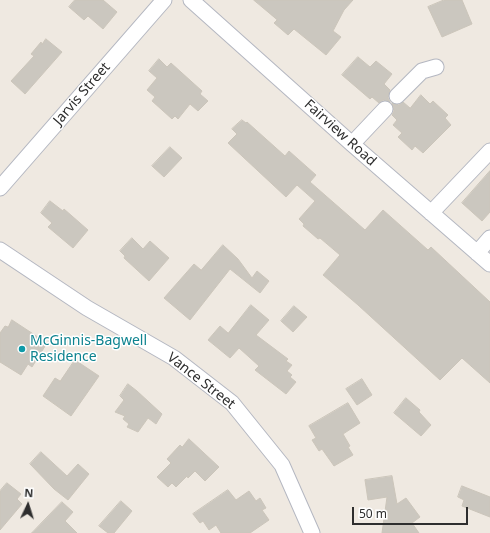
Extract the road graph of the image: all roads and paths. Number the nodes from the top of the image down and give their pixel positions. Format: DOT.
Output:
graph roads {
  1 [pos="164,0"];
  2 [pos="191,0"];
  3 [pos="436,67"];
  4 [pos="397,96"];
  5 [pos="385,109"];
  6 [pos="352,144"];
  7 [pos="490,151"];
  8 [pos="0,188"];
  9 [pos="431,213"];
  10 [pos="490,238"];
  11 [pos="0,250"];
  12 [pos="477,253"];
  13 [pos="490,264"];
  14 [pos="312,533"];
  1 -- 8 [label="street, Jarvis Street"];
  2 -- 6 [label="street, Fairview Road"];
  3 -- 4 [label="street"];
  5 -- 6 [label="street"];
  6 -- 9 [label="street, Fairview Road"];
  7 -- 9 [label="street"];
  9 -- 12 [label="street, Fairview Road"];
  10 -- 12 [label="street"];
  11 -- 14 [label="street, Vance Street"];
  12 -- 13 [label="street, Fairview Road"];
}
